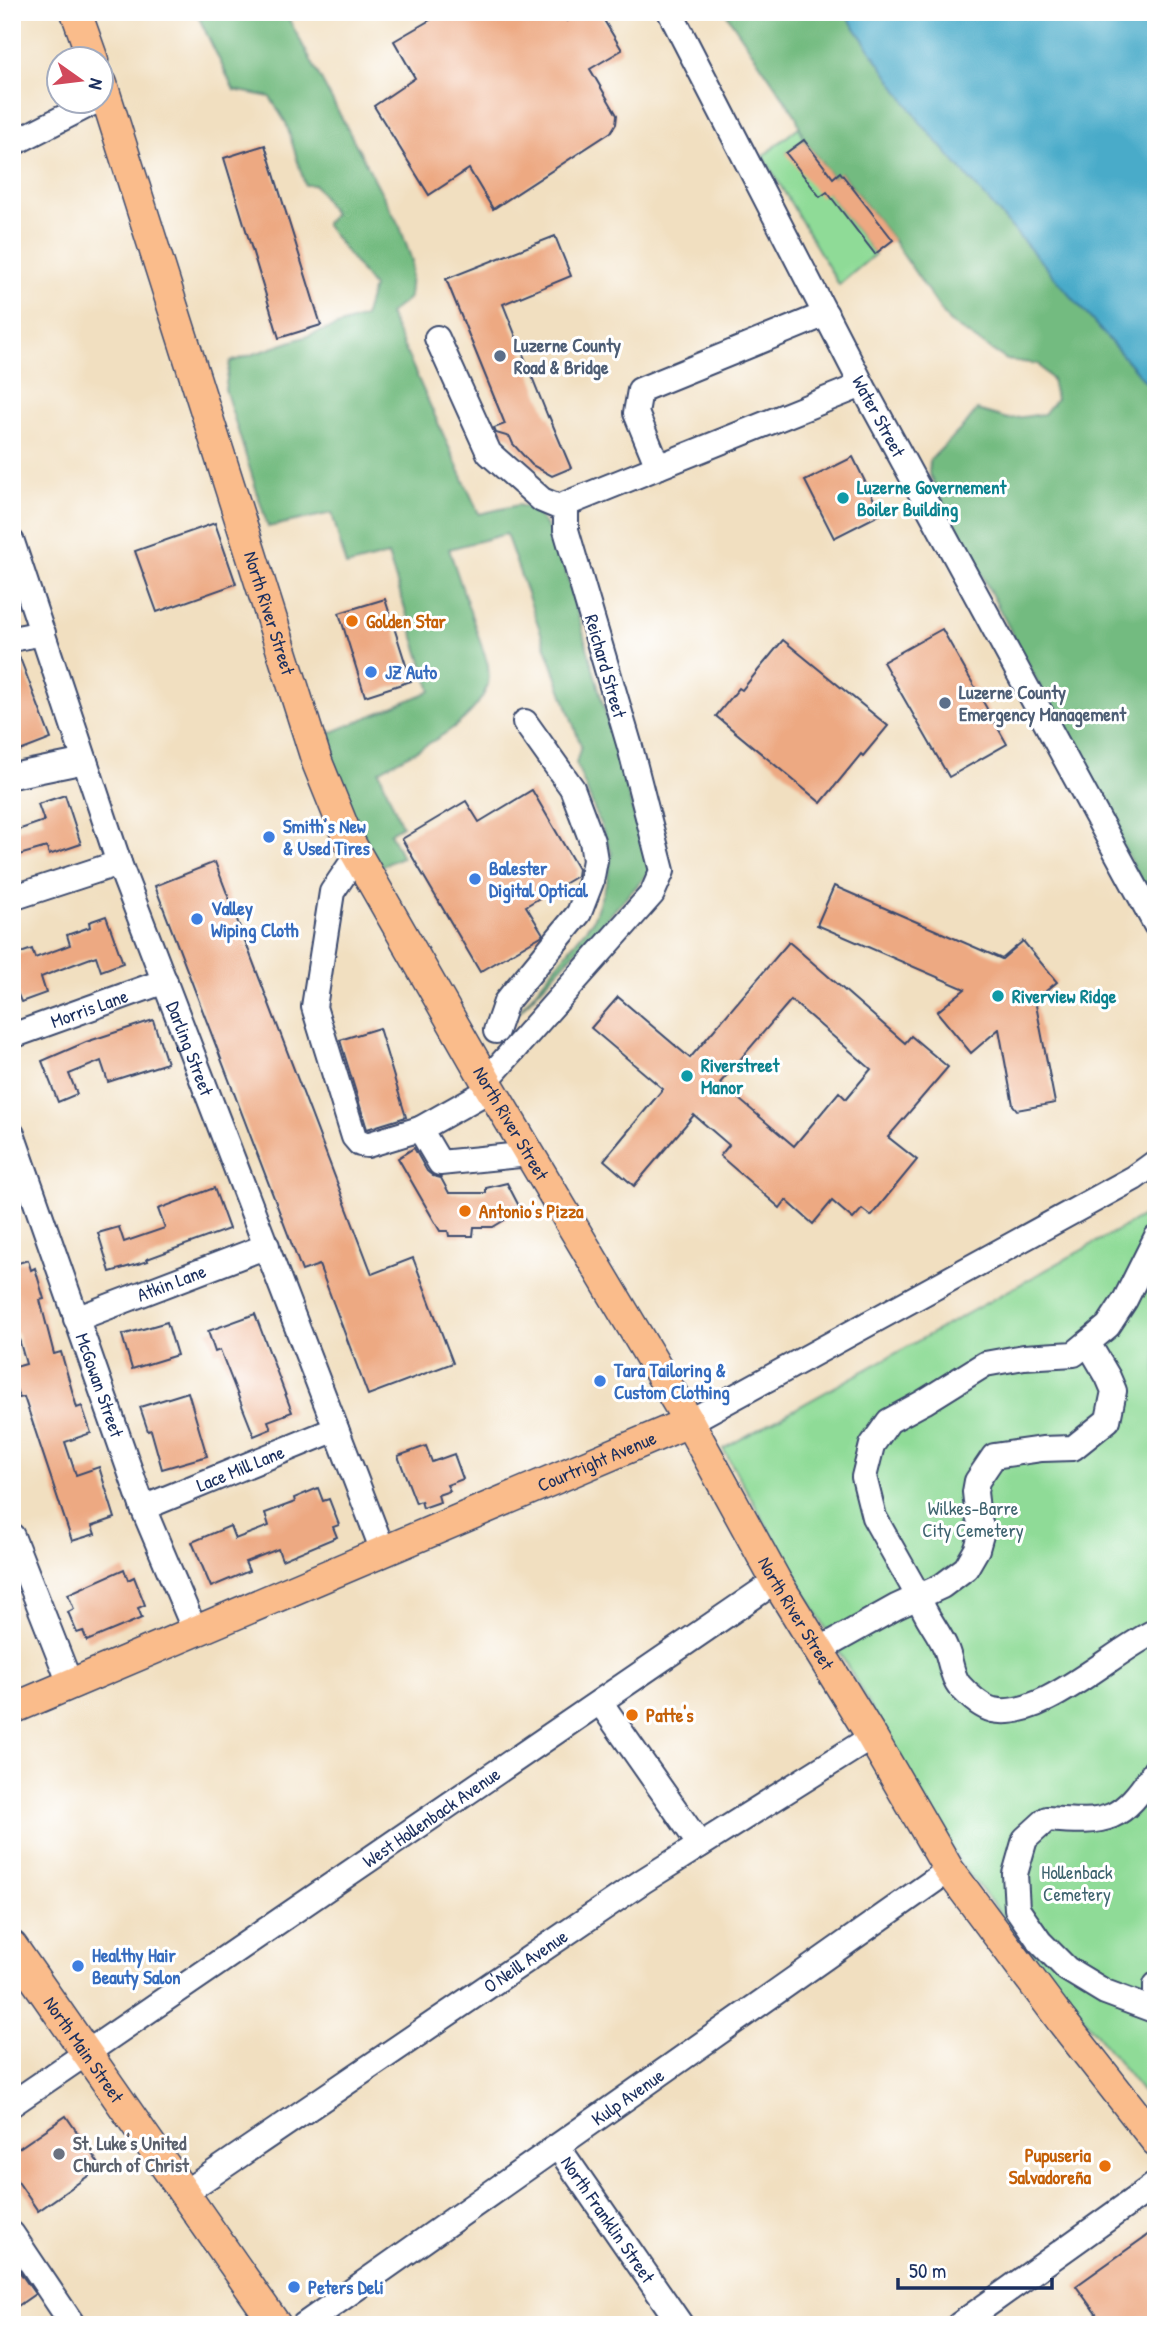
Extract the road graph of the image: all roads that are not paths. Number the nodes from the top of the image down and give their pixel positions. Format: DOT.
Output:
graph roads {
  1 [pos="76,12"];
  2 [pos="670,12"];
  3 [pos="88,46"];
  4 [pos="62,116"];
  5 [pos="107,116"];
  6 [pos="12,144"];
  7 [pos="826,314"];
  8 [pos="437,338"];
  9 [pos="862,385"];
  10 [pos="658,467"];
  11 [pos="566,510"];
  12 [pos="12,542"];
  13 [pos="43,633"];
  14 [pos="12,639"];
  15 [pos="525,722"];
  16 [pos="85,761"];
  17 [pos="12,776"];
  18 [pos="357,855"];
  19 [pos="119,863"];
  20 [pos="12,898"];
  21 [pos="1156,925"];
  22 [pos="165,981"];
  23 [pos="496,1031"];
  24 [pos="12,1036"];
  25 [pos="465,1043"];
  26 [pos="516,1046"];
  27 [pos="488,1085"];
  28 [pos="421,1129"];
  29 [pos="12,1134"];
  30 [pos="530,1154"];
  31 [pos="1156,1162"];
  32 [pos="1156,1238"];
  33 [pos="267,1246"];
  34 [pos="76,1319"];
  35 [pos="1088,1343"];
  36 [pos="689,1422"];
  37 [pos="337,1429"];
  38 [pos="143,1508"];
  39 [pos="12,1536"];
  40 [pos="383,1551"];
  41 [pos="776,1581"];
  42 [pos="919,1597"];
  43 [pos="1156,1631"];
  44 [pos="195,1632"];
  45 [pos="819,1650"];
  46 [pos="71,1685"];
  47 [pos="600,1702"];
  48 [pos="12,1709"];
  49 [pos="872,1737"];
  50 [pos="1156,1769"];
  51 [pos="700,1845"];
  52 [pos="949,1870"];
  53 [pos="12,1946"];
  54 [pos="1156,1985"];
  55 [pos="1156,2000"];
  56 [pos="1156,2011"];
  57 [pos="87,2054"];
  58 [pos="12,2104"];
  59 [pos="1152,2130"];
  60 [pos="558,2147"];
  61 [pos="1156,2184"];
  62 [pos="184,2193"];
  63 [pos="12,2234"];
  64 [pos="73,2325"];
  65 [pos="276,2325"];
  66 [pos="304,2325"];
  67 [pos="681,2325"];
  68 [pos="959,2325"];
  1 -- 3 [label="main road"];
  2 -- 7 [label="street, Water Street"];
  4 -- 6 [label="street"];
  5 -- 18 [label="main road, North River Street"];
  7 -- 9 [label="street, Water Street"];
  7 -- 10 [label="street"];
  8 -- 11 [label="street"];
  9 -- 10 [label="street"];
  9 -- 21 [label="street, Water Street"];
  10 -- 11 [label="street"];
  11 -- 26 [label="street, Reichard Street"];
  12 -- 13 [label="street, Darling Street"];
  13 -- 14 [label="street"];
  13 -- 16 [label="street, Darling Street"];
  15 -- 23 [label="street"];
  16 -- 17 [label="street"];
  16 -- 19 [label="street, Darling Street"];
  18 -- 25 [label="main road, North River Street"];
  18 -- 28 [label="street, Reichard Street"];
  19 -- 20 [label="street"];
  19 -- 22 [label="street, Darling Street"];
  22 -- 24 [label="street, Morris Lane"];
  22 -- 33 [label="street, Darling Street"];
  23 -- 25 [label="street"];
  23 -- 26 [label="street"];
  25 -- 27 [label="main road, North River Street"];
  26 -- 27 [label="street, Reichard Street"];
  27 -- 28 [label="street, Reichard Street"];
  27 -- 30 [label="main road, North River Street"];
  28 -- 30 [label="street"];
  29 -- 34 [label="street, McGowan Street"];
  30 -- 36 [label="main road, North River Street"];
  31 -- 36 [label="street, Courtright Avenue"];
  32 -- 35 [label="street"];
  33 -- 34 [label="street, Atkin Lane"];
  33 -- 37 [label="street, Darling Street"];
  34 -- 38 [label="street, McGowan Street"];
  35 -- 42 [label="street"];
  35 -- 42 [label="street"];
  36 -- 40 [label="main road, Courtright Avenue"];
  36 -- 41 [label="main road, North River Street"];
  37 -- 38 [label="street, Lace Mill Lane"];
  37 -- 40 [label="street, Darling Street"];
  38 -- 44 [label="street, McGowan Street"];
  39 -- 46 [label="street"];
  40 -- 44 [label="main road, Courtright Avenue"];
  41 -- 45 [label="main road, North River Street"];
  41 -- 47 [label="street, West Hollenback Avenue"];
  42 -- 43 [label="street"];
  42 -- 45 [label="street"];
  44 -- 46 [label="main road, Courtright Avenue"];
  45 -- 49 [label="main road, North River Street"];
  46 -- 48 [label="main road, Courtright Avenue"];
  47 -- 51 [label="street"];
  47 -- 57 [label="street, West Hollenback Avenue"];
  49 -- 51 [label="street, O'Neill Avenue"];
  49 -- 52 [label="main road, North River Street"];
  50 -- 56 [label="street"];
  51 -- 62 [label="street, O'Neill Avenue"];
  52 -- 59 [label="main road, North River Street"];
  52 -- 60 [label="street, Kulp Avenue"];
  53 -- 57 [label="main road, North Main Street"];
  54 -- 55 [label="street"];
  57 -- 58 [label="street, West Hollenback Avenue"];
  57 -- 62 [label="main road, North Main Street"];
  60 -- 66 [label="street, Kulp Avenue"];
  60 -- 67 [label="street, North Franklin Street"];
  61 -- 68 [label="street"];
  62 -- 65 [label="main road, North Main Street"];
  63 -- 64 [label="street"];
}
